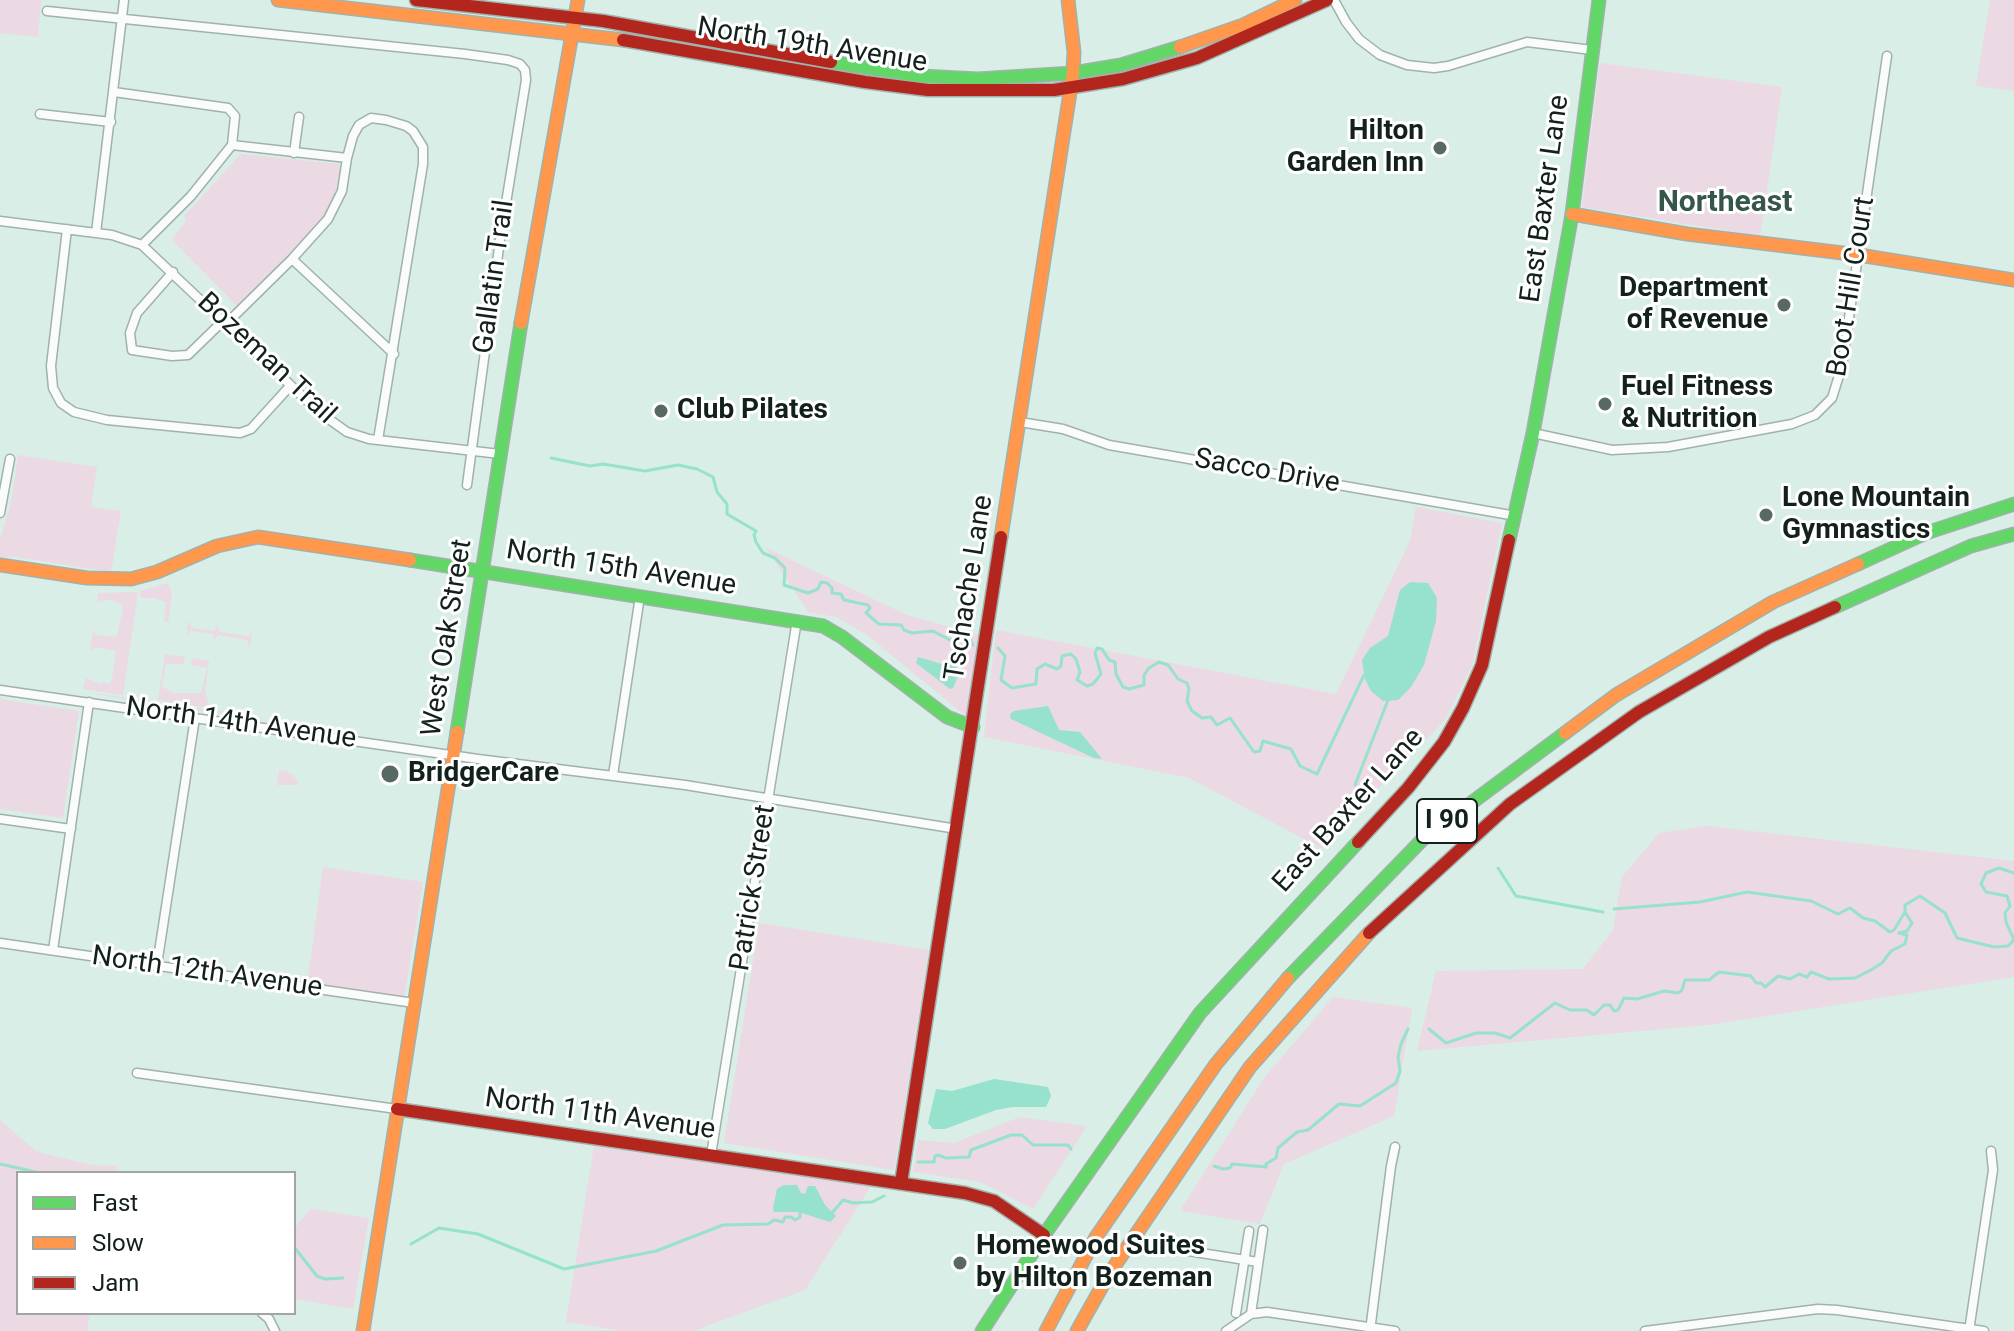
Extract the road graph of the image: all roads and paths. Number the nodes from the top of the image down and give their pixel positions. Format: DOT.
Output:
graph roads {
  1 [pos="124,0"];
  2 [pos="278,0"];
  3 [pos="416,0"];
  4 [pos="578,0"];
  5 [pos="1068,0"];
  6 [pos="1295,0"];
  7 [pos="1327,0"];
  8 [pos="1334,0"];
  9 [pos="1599,0"];
  10 [pos="47,11"];
  11 [pos="575,18"];
  12 [pos="122,20"];
  13 [pos="572,34"];
  14 [pos="1592,50"];
  15 [pos="1887,56"];
  16 [pos="1073,73"];
  17 [pos="1071,88"];
  18 [pos="114,92"];
  19 [pos="40,114"];
  20 [pos="299,117"];
  21 [pos="111,122"];
  22 [pos="232,145"];
  23 [pos="294,153"];
  24 [pos="347,158"];
  25 [pos="1572,214"];
  26 [pos="0,221"];
  27 [pos="67,229"];
  28 [pos="96,233"];
  29 [pos="142,245"];
  30 [pos="1859,255"];
  31 [pos="292,259"];
  32 [pos="173,272"];
  33 [pos="2014,280"];
  34 [pos="224,322"];
  35 [pos="394,354"];
  36 [pos="290,386"];
  37 [pos="1020,422"];
  38 [pos="1533,433"];
  39 [pos="378,440"];
  40 [pos="471,449"];
  41 [pos="500,454"];
  42 [pos="10,459"];
  43 [pos="467,485"];
  44 [pos="2014,504"];
  45 [pos="1,508"];
  46 [pos="1516,516"];
  47 [pos="2014,534"];
  48 [pos="0,565"];
  49 [pos="483,571"];
  50 [pos="640,596"];
  51 [pos="797,620"];
  52 [pos="0,690"];
  53 [pos="89,702"];
  54 [pos="195,718"];
  55 [pos="973,727"];
  56 [pos="454,755"];
  57 [pos="613,775"];
  58 [pos="768,799"];
  59 [pos="0,819"];
  60 [pos="71,829"];
  61 [pos="957,829"];
  62 [pos="0,943"];
  63 [pos="53,950"];
  64 [pos="157,965"];
  65 [pos="414,1003"];
  66 [pos="137,1073"];
  67 [pos="397,1109"];
  68 [pos="1395,1147"];
  69 [pos="1991,1151"];
  70 [pos="711,1155"];
  71 [pos="901,1183"];
  72 [pos="1154,1209"];
  73 [pos="1263,1230"];
  74 [pos="1249,1231"];
  75 [pos="1044,1235"];
  76 [pos="1096,1237"];
  77 [pos="1175,1244"];
  78 [pos="1244,1260"];
  79 [pos="1258,1262"];
  80 [pos="1236,1313"];
  81 [pos="1251,1314"];
  82 [pos="1370,1329"];
  83 [pos="1969,1330"];
  84 [pos="363,1331"];
  85 [pos="982,1331"];
  86 [pos="1036,1331"];
  87 [pos="1046,1331"];
  88 [pos="1077,1331"];
  89 [pos="1089,1331"];
  90 [pos="1226,1331"];
  91 [pos="1395,1331"];
  92 [pos="1645,1331"];
  93 [pos="1984,1331"];
  1 -- 12 [label="street"];
  2 -- 13 [label="main road, North 19th Avenue"];
  3 -- 11 [label="main road, North 19th Avenue"];
  4 -- 11 [label="main road, West Oak Street"];
  5 -- 16 [label="main road, Tschache Lane"];
  6 -- 16 [label="main road, North 19th Avenue"];
  7 -- 17 [label="main road, North 19th Avenue"];
  8 -- 14 [label="street"];
  9 -- 14 [label="main road, East Baxter Lane"];
  10 -- 12 [label="street"];
  11 -- 13 [label="main road, West Oak Street"];
  11 -- 16 [label="main road, North 19th Avenue"];
  12 -- 18 [label="street"];
  12 -- 40 [label="street, Gallatin Trail"];
  13 -- 17 [label="main road, North 19th Avenue"];
  13 -- 41 [label="main road, West Oak Street"];
  14 -- 25 [label="main road, East Baxter Lane"];
  15 -- 30 [label="street, Boot Hill Court"];
  16 -- 17 [label="main road, Tschache Lane"];
  17 -- 37 [label="main road, Tschache Lane"];
  18 -- 21 [label="street"];
  18 -- 22 [label="street"];
  19 -- 21 [label="street"];
  20 -- 23 [label="street"];
  21 -- 28 [label="street"];
  22 -- 23 [label="street"];
  22 -- 29 [label="street"];
  23 -- 24 [label="street"];
  24 -- 31 [label="street"];
  24 -- 35 [label="street"];
  25 -- 30 [label="main road"];
  25 -- 38 [label="main road, East Baxter Lane"];
  26 -- 27 [label="street, Bozeman Trail"];
  27 -- 28 [label="street, Bozeman Trail"];
  27 -- 36 [label="street"];
  28 -- 29 [label="street, Bozeman Trail"];
  29 -- 32 [label="street, Bozeman Trail"];
  30 -- 33 [label="main road"];
  30 -- 38 [label="street, Boot Hill Court"];
  31 -- 34 [label="street"];
  31 -- 35 [label="street"];
  32 -- 34 [label="street, Bozeman Trail"];
  32 -- 34 [label="street"];
  34 -- 36 [label="street, Bozeman Trail"];
  35 -- 39 [label="street"];
  36 -- 39 [label="street, Bozeman Trail"];
  37 -- 46 [label="street, Sacco Drive"];
  37 -- 55 [label="main road, Tschache Lane"];
  38 -- 46 [label="main road, East Baxter Lane"];
  39 -- 40 [label="street, Bozeman Trail"];
  40 -- 41 [label="street, Bozeman Trail"];
  40 -- 43 [label="street, Gallatin Trail"];
  41 -- 49 [label="main road, West Oak Street"];
  42 -- 45 [label="street"];
  44 -- 76 [label="main road, I 90"];
  46 -- 75 [label="main road, East Baxter Lane"];
  47 -- 72 [label="main road, I 90"];
  48 -- 49 [label="main road, North 15th Avenue"];
  49 -- 50 [label="main road, North 15th Avenue"];
  49 -- 56 [label="main road, West Oak Street"];
  50 -- 51 [label="main road, North 15th Avenue"];
  50 -- 57 [label="street"];
  51 -- 55 [label="main road, North 15th Avenue"];
  51 -- 58 [label="street, Patrick Street"];
  52 -- 53 [label="street, North 14th Avenue"];
  53 -- 54 [label="street, North 14th Avenue"];
  53 -- 60 [label="street"];
  54 -- 56 [label="street, North 14th Avenue"];
  54 -- 64 [label="street"];
  55 -- 61 [label="main road, Tschache Lane"];
  56 -- 57 [label="street, North 14th Avenue"];
  56 -- 65 [label="main road, West Oak Street"];
  57 -- 58 [label="street, North 14th Avenue"];
  58 -- 61 [label="street, North 14th Avenue"];
  58 -- 70 [label="street, Patrick Street"];
  59 -- 60 [label="street"];
  60 -- 63 [label="street"];
  61 -- 71 [label="main road, Tschache Lane"];
  62 -- 63 [label="street, North 12th Avenue"];
  63 -- 64 [label="street, North 12th Avenue"];
  64 -- 65 [label="street, North 12th Avenue"];
  65 -- 67 [label="main road, West Oak Street"];
  66 -- 67 [label="street, North 11th Avenue"];
  67 -- 70 [label="main road, North 11th Avenue"];
  67 -- 84 [label="main road, West Oak Street"];
  68 -- 82 [label="street"];
  69 -- 83 [label="street"];
  70 -- 71 [label="main road, North 11th Avenue"];
  71 -- 75 [label="main road, North 11th Avenue"];
  72 -- 88 [label="main road, I 90"];
  72 -- 89 [label="main road"];
  73 -- 79 [label="street"];
  74 -- 78 [label="street"];
  75 -- 85 [label="main road, East Baxter Lane"];
  76 -- 86 [label="main road"];
  76 -- 87 [label="main road, I 90"];
  77 -- 78 [label="street"];
  78 -- 79 [label="street"];
  78 -- 80 [label="street"];
  79 -- 81 [label="street"];
  81 -- 82 [label="street"];
  81 -- 90 [label="street"];
  82 -- 91 [label="street"];
  83 -- 92 [label="street"];
  83 -- 93 [label="street"];
}
